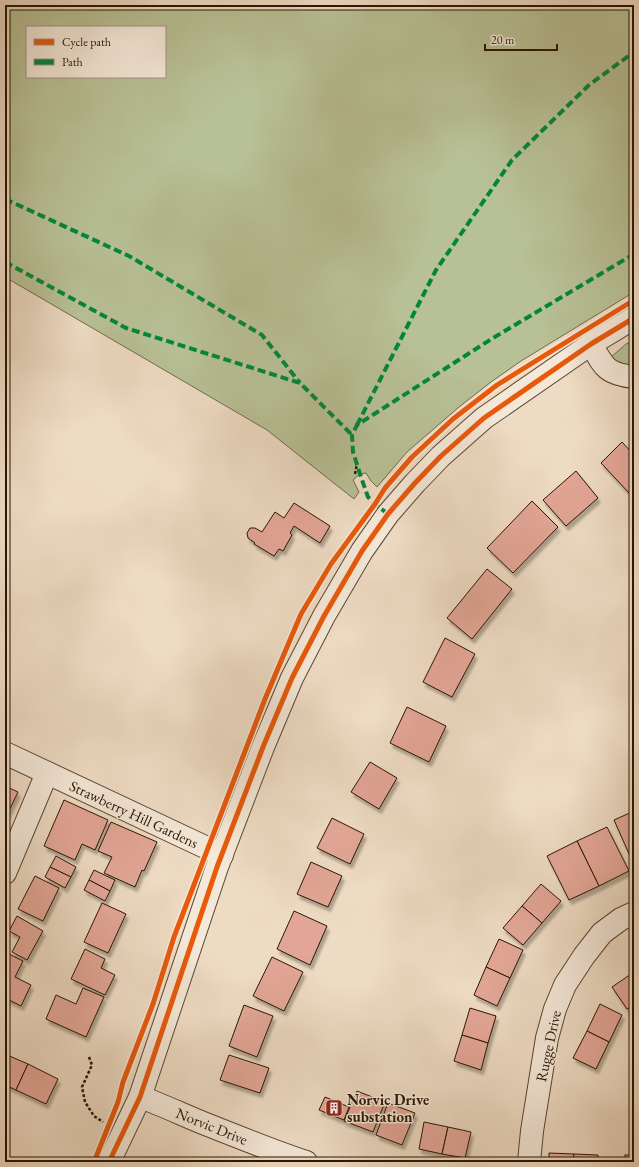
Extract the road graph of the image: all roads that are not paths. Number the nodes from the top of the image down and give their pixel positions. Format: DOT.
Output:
graph roads {
  1 [pos="634,318"];
  2 [pos="591,344"];
  3 [pos="634,376"];
  4 [pos="5,753"];
  5 [pos="47,773"];
  6 [pos="222,855"];
  7 [pos="5,873"];
  8 [pos="634,913"];
  9 [pos="140,1097"];
  10 [pos="109,1162"];
  11 [pos="306,1162"];
  12 [pos="529,1162"];
  1 -- 2 [label="street"];
  2 -- 3 [label="street"];
  2 -- 6 [label="street"];
  4 -- 5 [label="street, Strawberry Hill Gardens"];
  5 -- 6 [label="street, Strawberry Hill Gardens"];
  5 -- 7 [label="street"];
  6 -- 9 [label="street"];
  8 -- 12 [label="street, Rugge Drive"];
  9 -- 10 [label="street"];
  9 -- 11 [label="street, Norvic Drive"];
}
